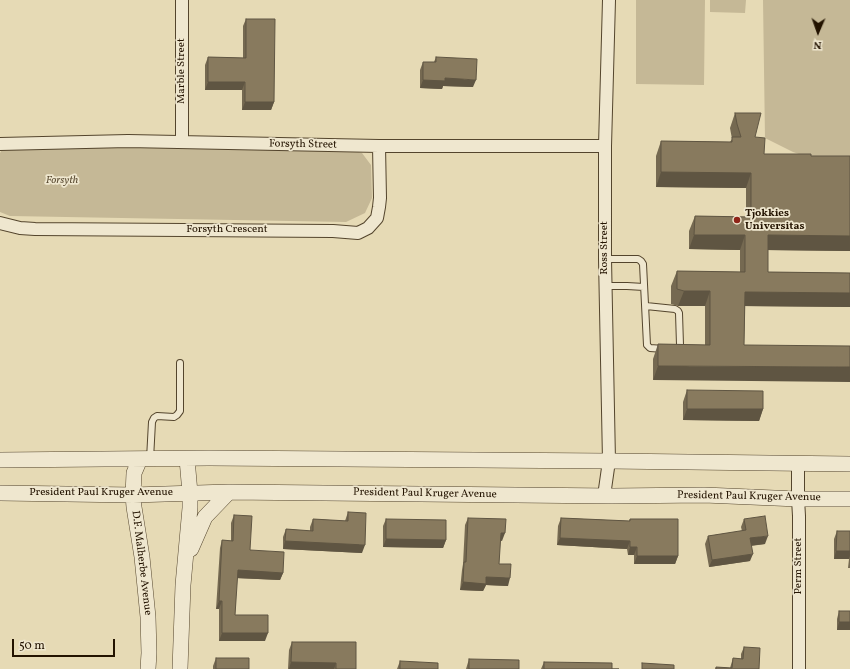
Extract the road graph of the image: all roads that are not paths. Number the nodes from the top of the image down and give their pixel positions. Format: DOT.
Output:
graph roads {
  1 [pos="182,0"];
  2 [pos="609,0"];
  3 [pos="182,141"];
  4 [pos="0,144"];
  5 [pos="380,146"];
  6 [pos="605,146"];
  7 [pos="0,222"];
  8 [pos="605,259"];
  9 [pos="605,286"];
  10 [pos="644,287"];
  11 [pos="646,306"];
  12 [pos="180,363"];
  13 [pos="187,458"];
  14 [pos="146,459"];
  15 [pos="0,460"];
  16 [pos="609,461"];
  17 [pos="798,463"];
  18 [pos="850,464"];
  19 [pos="228,492"];
  20 [pos="0,493"];
  21 [pos="190,493"];
  22 [pos="133,495"];
  23 [pos="604,496"];
  24 [pos="798,498"];
  25 [pos="850,498"];
  26 [pos="186,560"];
  27 [pos="148,669"];
  28 [pos="180,669"];
  29 [pos="799,669"];
  1 -- 3 [label="street, Marble Street"];
  2 -- 6 [label="street, Ross Street"];
  3 -- 4 [label="street, Forsyth Street"];
  3 -- 5 [label="street, Forsyth Street"];
  5 -- 6 [label="street, Forsyth Street"];
  5 -- 7 [label="street, Forsyth Crescent"];
  6 -- 8 [label="street, Ross Street"];
  8 -- 9 [label="street, Ross Street"];
  8 -- 10 [label="lane"];
  9 -- 10 [label="lane"];
  9 -- 16 [label="street, Ross Street"];
  10 -- 11 [label="lane"];
  11 -- 11 [label="lane"];
  12 -- 14 [label="lane"];
  13 -- 14 [label="street"];
  13 -- 16 [label="street"];
  13 -- 21 [label="street"];
  14 -- 15 [label="street"];
  14 -- 22 [label="street, D.F. Malherbe Avenue"];
  16 -- 17 [label="street"];
  16 -- 23 [label="street, Ross Street"];
  17 -- 18 [label="street"];
  17 -- 24 [label="street, Perm Street"];
  19 -- 21 [label="street, President Paul Kruger Avenue"];
  19 -- 23 [label="street, President Paul Kruger Avenue"];
  19 -- 26 [label="street"];
  20 -- 22 [label="street, President Paul Kruger Avenue"];
  21 -- 22 [label="street, President Paul Kruger Avenue"];
  21 -- 26 [label="street"];
  22 -- 27 [label="street, D.F. Malherbe Avenue"];
  23 -- 24 [label="street, President Paul Kruger Avenue"];
  24 -- 25 [label="street, President Paul Kruger Avenue"];
  24 -- 29 [label="street, Perm Street"];
  26 -- 28 [label="street"];
}
